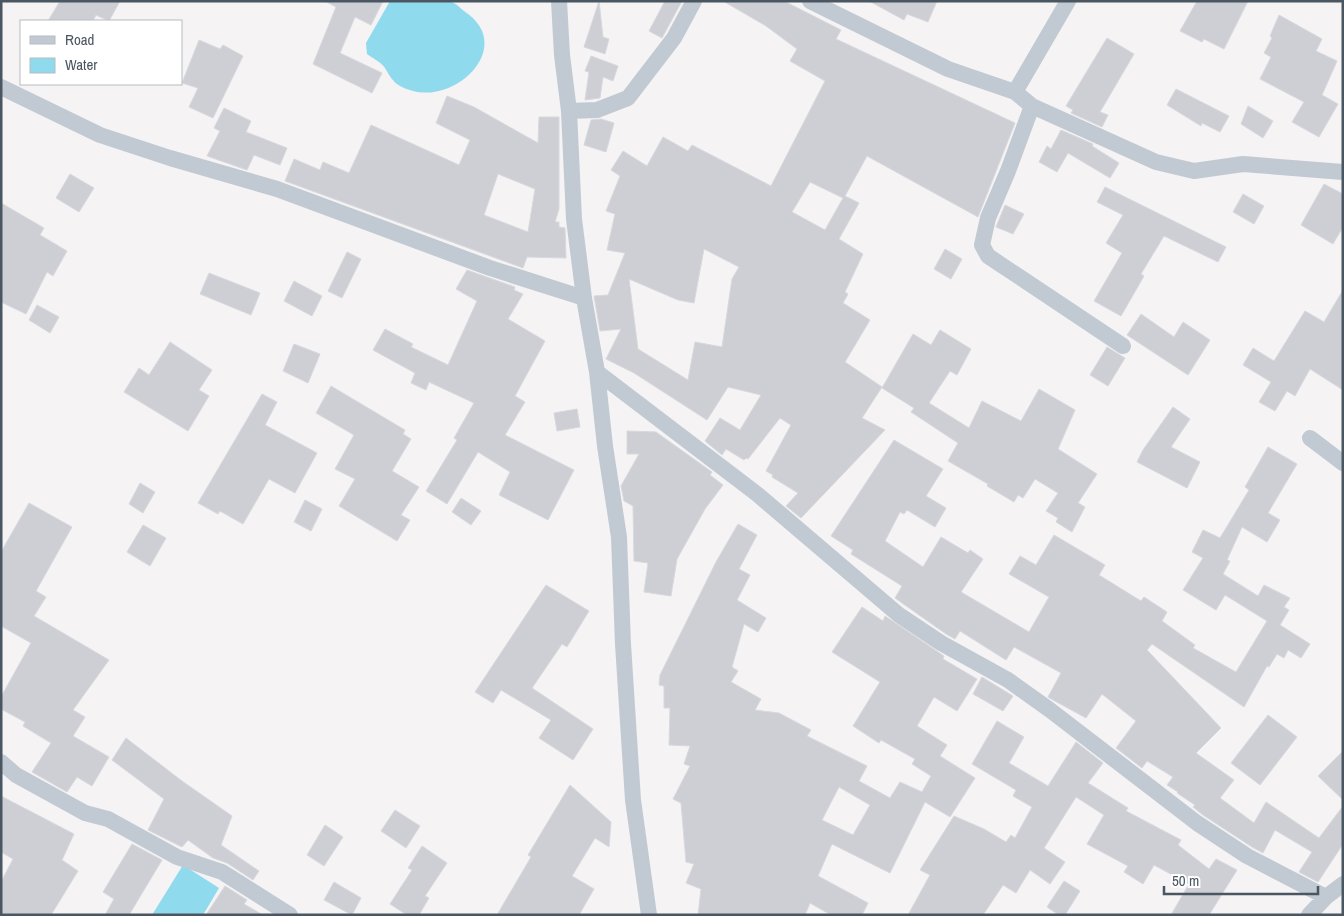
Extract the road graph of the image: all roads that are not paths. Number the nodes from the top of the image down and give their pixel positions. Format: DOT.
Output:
graph roads {
  1 [pos="559,1"];
  2 [pos="694,1"];
  3 [pos="810,1"];
  4 [pos="1068,1"];
  5 [pos="1,87"];
  6 [pos="1015,92"];
  7 [pos="1032,106"];
  8 [pos="569,112"];
  9 [pos="1343,172"];
  10 [pos="584,298"];
  11 [pos="1123,346"];
  12 [pos="597,372"];
  13 [pos="1310,438"];
  14 [pos="1343,463"];
  15 [pos="1,762"];
  16 [pos="1343,884"];
  17 [pos="1326,897"];
  18 [pos="290,915"];
  19 [pos="649,915"];
  20 [pos="1309,915"];
  1 -- 8 [label="street"];
  2 -- 8 [label="street"];
  3 -- 6 [label="street"];
  4 -- 6 [label="street"];
  5 -- 10 [label="street"];
  6 -- 7 [label="street"];
  7 -- 9 [label="street"];
  7 -- 11 [label="street"];
  8 -- 10 [label="street"];
  10 -- 12 [label="street"];
  12 -- 17 [label="street"];
  12 -- 19 [label="street"];
  13 -- 14 [label="street"];
  15 -- 18 [label="street"];
  16 -- 17 [label="street"];
  17 -- 20 [label="street"];
}
